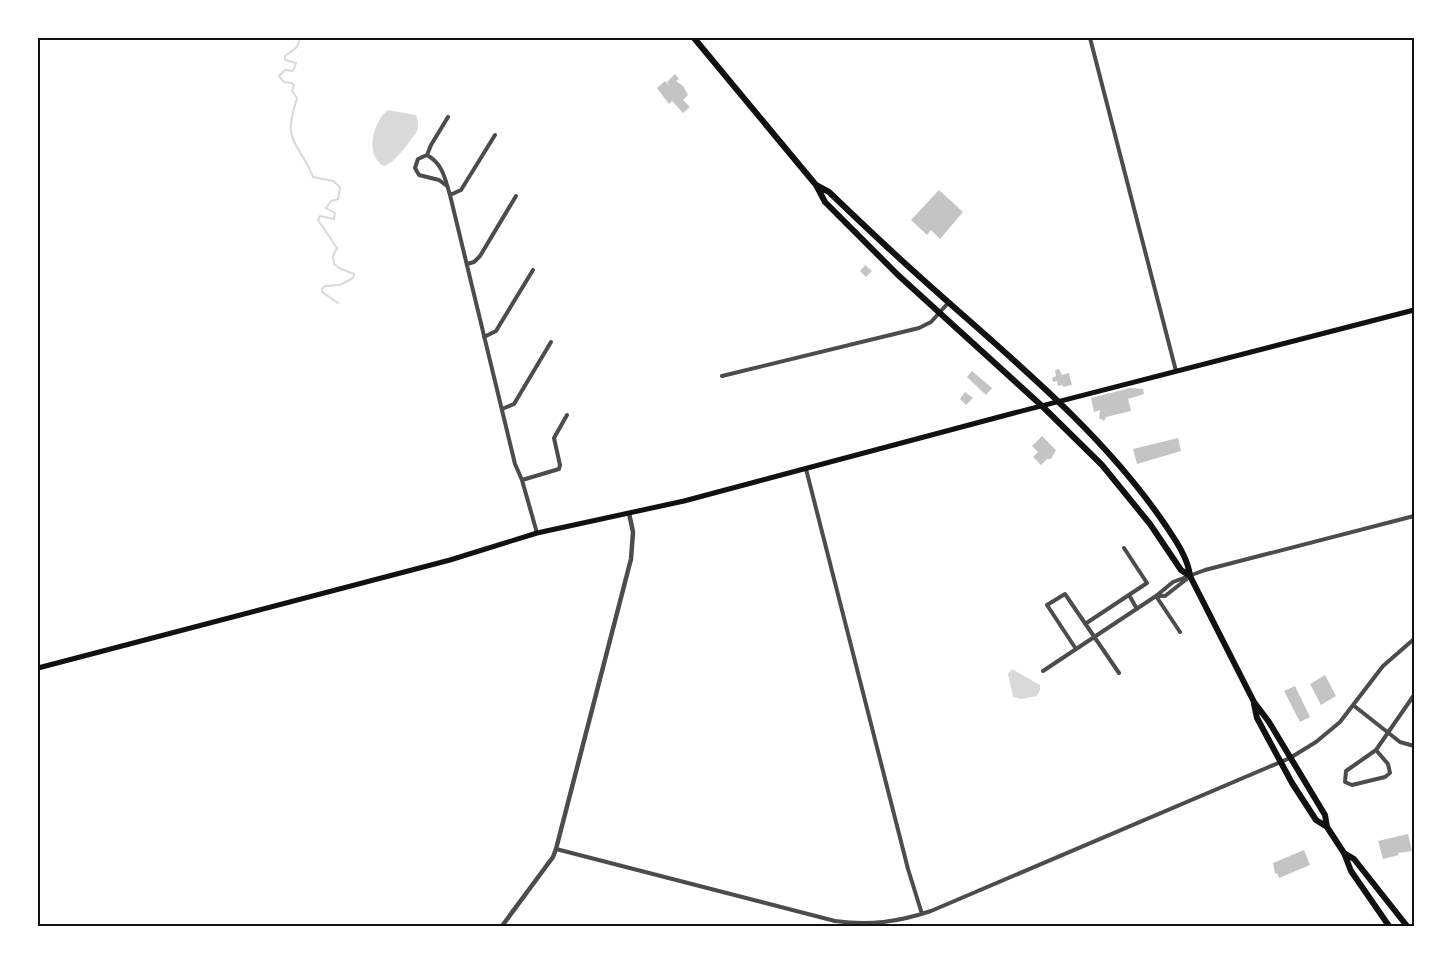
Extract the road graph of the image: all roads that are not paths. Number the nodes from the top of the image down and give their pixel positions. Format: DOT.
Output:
graph roads {
  1 [pos="694,38"];
  2 [pos="1090,38"];
  3 [pos="448,117"];
  4 [pos="495,135"];
  5 [pos="427,156"];
  6 [pos="816,185"];
  7 [pos="447,186"];
  8 [pos="450,195"];
  9 [pos="516,196"];
  10 [pos="466,264"];
  11 [pos="533,270"];
  12 [pos="948,302"];
  13 [pos="1414,310"];
  14 [pos="940,312"];
  15 [pos="484,337"];
  16 [pos="551,342"];
  17 [pos="1176,371"];
  18 [pos="722,376"];
  19 [pos="1056,402"];
  20 [pos="1042,406"];
  21 [pos="502,409"];
  22 [pos="567,415"];
  23 [pos="806,469"];
  24 [pos="522,480"];
  25 [pos="629,513"];
  26 [pos="1414,516"];
  27 [pos="537,534"];
  28 [pos="1124,548"];
  29 [pos="1190,576"];
  30 [pos="1128,595"];
  31 [pos="1156,596"];
  32 [pos="1137,608"];
  33 [pos="1085,624"];
  34 [pos="1180,632"];
  35 [pos="1094,637"];
  36 [pos="1414,639"];
  37 [pos="1076,649"];
  38 [pos="38,668"];
  39 [pos="1043,671"];
  40 [pos="1118,673"];
  41 [pos="1414,695"];
  42 [pos="1254,702"];
  43 [pos="1353,706"];
  44 [pos="1388,733"];
  45 [pos="1414,746"];
  46 [pos="1376,750"];
  47 [pos="1290,758"];
  48 [pos="1280,763"];
  49 [pos="1327,827"];
  50 [pos="556,849"];
  51 [pos="1344,853"];
  52 [pos="922,914"];
  53 [pos="502,926"];
  54 [pos="1389,926"];
  55 [pos="1407,926"];
  1 -- 6 [label="highway"];
  2 -- 17 [label="street"];
  3 -- 5 [label="street"];
  4 -- 8 [label="street"];
  5 -- 7 [label="street"];
  5 -- 7 [label="street"];
  6 -- 12 [label="highway"];
  6 -- 14 [label="highway"];
  7 -- 8 [label="street"];
  8 -- 10 [label="street"];
  9 -- 10 [label="street"];
  10 -- 15 [label="street"];
  11 -- 15 [label="street"];
  12 -- 14 [label="street"];
  12 -- 19 [label="highway"];
  13 -- 17 [label="main road"];
  14 -- 18 [label="street"];
  14 -- 20 [label="highway"];
  15 -- 21 [label="street"];
  16 -- 21 [label="street"];
  17 -- 19 [label="main road"];
  19 -- 20 [label="main road"];
  19 -- 29 [label="highway"];
  20 -- 23 [label="main road"];
  20 -- 29 [label="highway"];
  21 -- 24 [label="street"];
  22 -- 24 [label="street"];
  23 -- 25 [label="main road"];
  23 -- 52 [label="street"];
  24 -- 27 [label="street"];
  25 -- 27 [label="main road"];
  25 -- 50 [label="street"];
  26 -- 29 [label="street"];
  27 -- 38 [label="main road"];
  28 -- 30 [label="street"];
  29 -- 31 [label="street"];
  29 -- 42 [label="highway"];
  30 -- 32 [label="street"];
  30 -- 33 [label="street"];
  31 -- 32 [label="street"];
  31 -- 34 [label="street"];
  32 -- 35 [label="street"];
  33 -- 35 [label="street"];
  33 -- 37 [label="street"];
  35 -- 37 [label="street"];
  35 -- 40 [label="street"];
  36 -- 43 [label="street"];
  37 -- 39 [label="street"];
  41 -- 44 [label="street"];
  42 -- 47 [label="highway"];
  42 -- 48 [label="highway"];
  43 -- 44 [label="street"];
  43 -- 47 [label="street"];
  44 -- 45 [label="street"];
  44 -- 46 [label="street"];
  46 -- 46 [label="street"];
  47 -- 48 [label="street"];
  47 -- 49 [label="highway"];
  48 -- 49 [label="highway"];
  48 -- 52 [label="street"];
  49 -- 51 [label="highway"];
  50 -- 52 [label="street"];
  50 -- 53 [label="street"];
  51 -- 54 [label="highway"];
  51 -- 55 [label="highway"];
}
